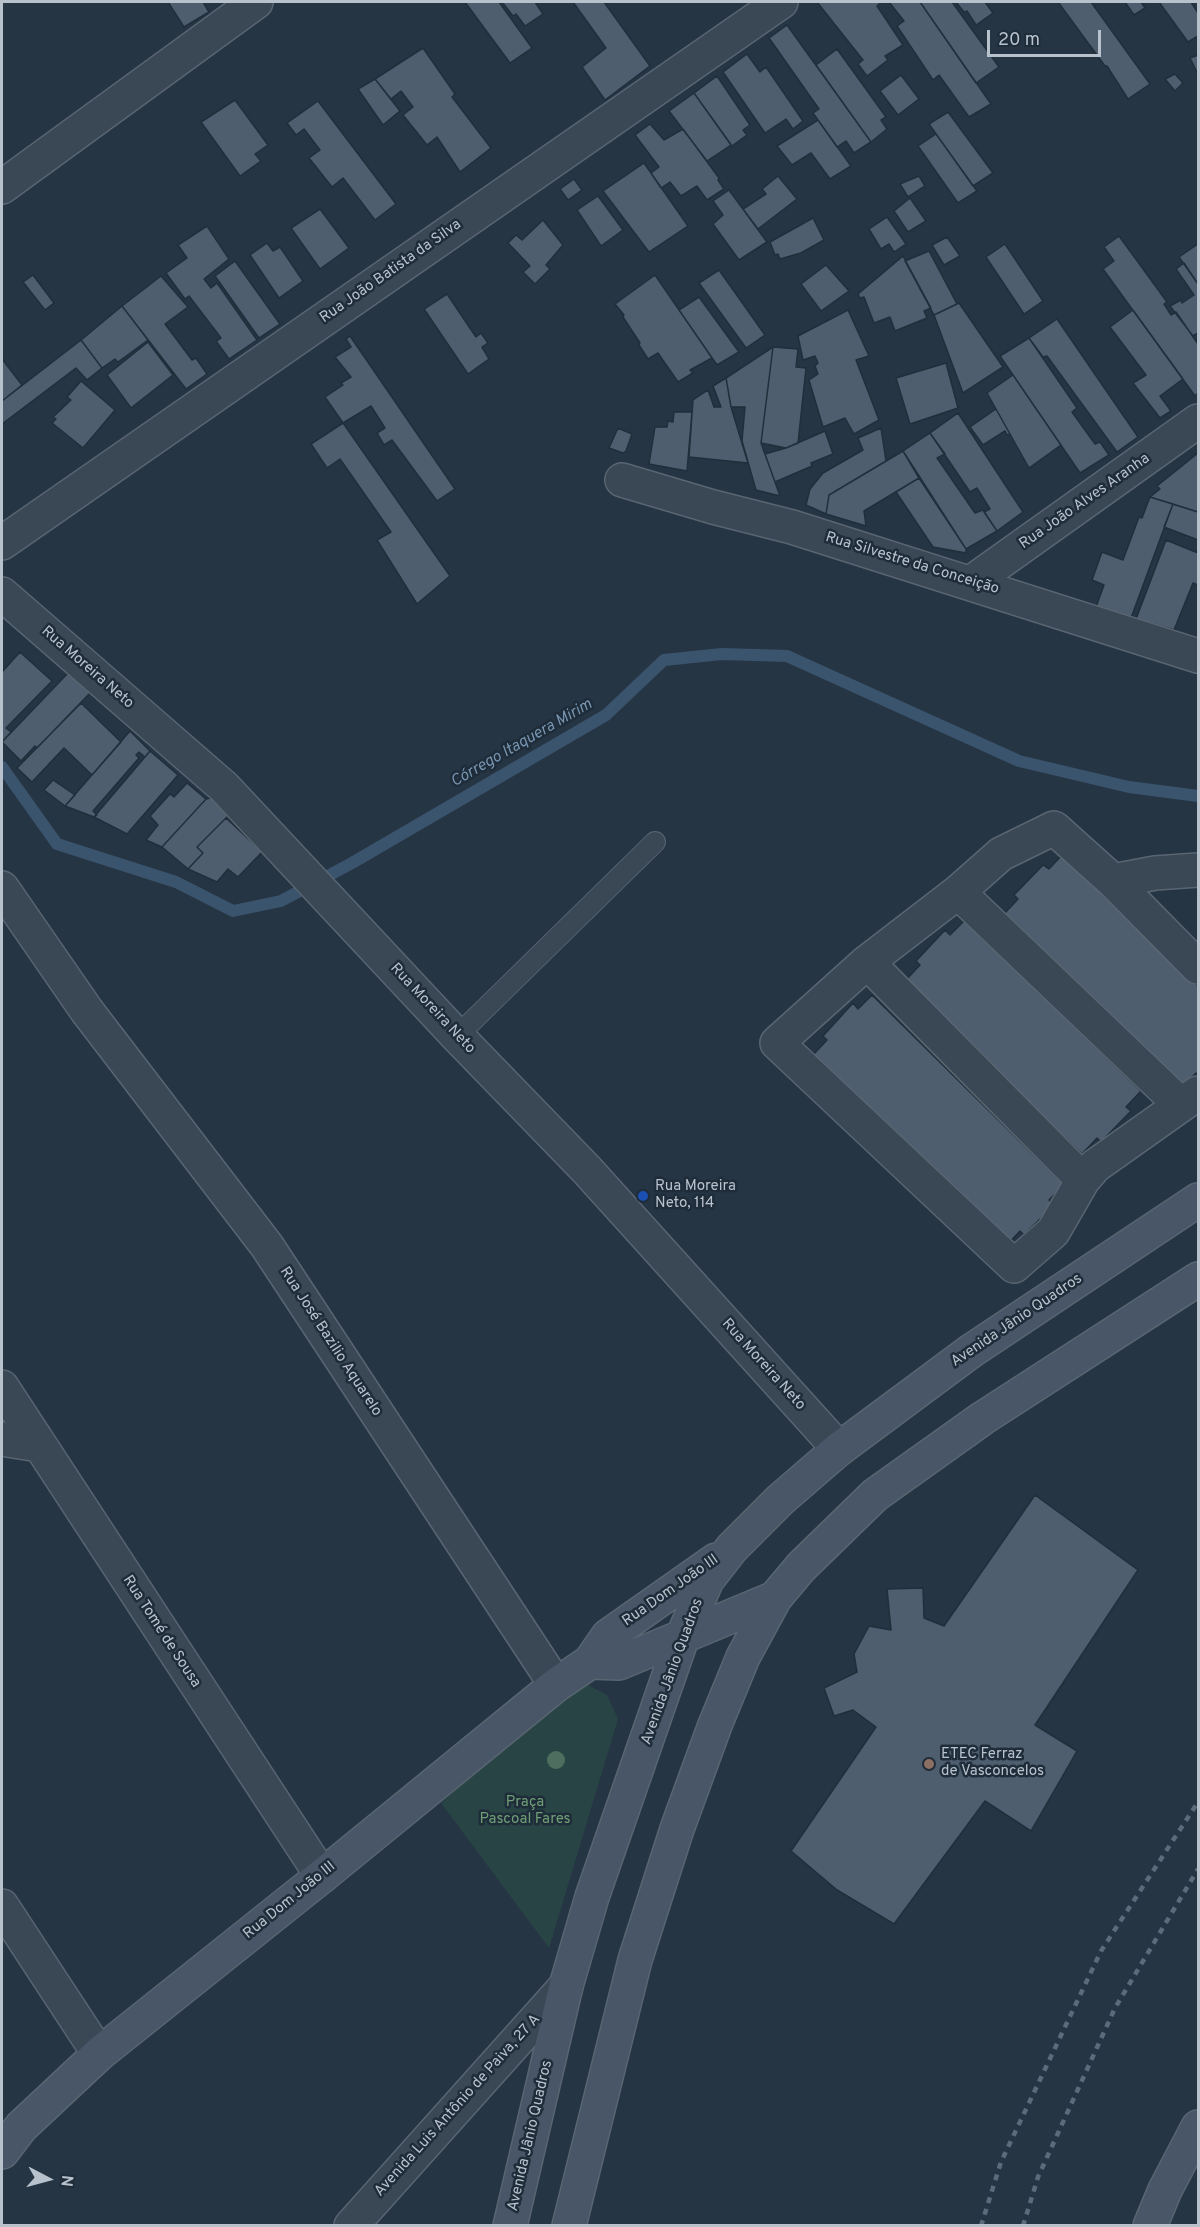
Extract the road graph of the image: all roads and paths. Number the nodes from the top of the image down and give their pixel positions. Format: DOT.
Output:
graph roads {
  1 [pos="256,2"];
  2 [pos="781,2"];
  3 [pos="2,187"];
  4 [pos="1198,421"];
  5 [pos="622,480"];
  6 [pos="2,543"];
  7 [pos="972,582"];
  8 [pos="2,594"];
  9 [pos="1198,656"];
  10 [pos="654,842"];
  11 [pos="1198,870"];
  12 [pos="1113,881"];
  13 [pos="2,888"];
  14 [pos="958,892"];
  15 [pos="867,962"];
  16 [pos="1198,967"];
  17 [pos="457,1036"];
  18 [pos="1190,1099"];
  19 [pos="1083,1180"];
  20 [pos="1198,1200"];
  21 [pos="1198,1278"];
  22 [pos="2,1387"];
  23 [pos="2,1439"];
  24 [pos="39,1445"];
  25 [pos="839,1449"];
  26 [pos="732,1548"];
  27 [pos="775,1598"];
  28 [pos="682,1638"];
  29 [pos="590,1662"];
  30 [pos="556,1685"];
  31 [pos="322,1876"];
  32 [pos="2,1906"];
  33 [pos="566,1986"];
  34 [pos="99,2054"];
  35 [pos="1198,2127"];
  36 [pos="2,2152"];
  37 [pos="351,2226"];
  38 [pos="510,2226"];
  39 [pos="569,2226"];
  40 [pos="1150,2226"];
  1 -- 3 [label="street"];
  2 -- 6 [label="street, Rua João Batista da Silva"];
  4 -- 7 [label="street, Rua João Alves Aranha"];
  5 -- 7 [label="street, Rua Silvestre da Conceição"];
  7 -- 9 [label="street, Rua Silvestre da Conceição"];
  8 -- 17 [label="street, Rua Moreira Neto"];
  10 -- 17 [label="lane"];
  11 -- 12 [label="street"];
  12 -- 14 [label="street"];
  12 -- 16 [label="street"];
  13 -- 30 [label="street, Rua José Bazilio Aquarelo"];
  14 -- 15 [label="street"];
  14 -- 18 [label="street"];
  15 -- 19 [label="street"];
  15 -- 19 [label="street"];
  17 -- 25 [label="street, Rua Moreira Neto"];
  18 -- 19 [label="street"];
  20 -- 25 [label="main road, Avenida Jânio Quadros"];
  21 -- 27 [label="main road"];
  22 -- 24 [label="street, Rua Tomé de Sousa"];
  23 -- 24 [label="street"];
  24 -- 31 [label="street, Rua Tomé de Sousa"];
  25 -- 26 [label="main road, Avenida Jânio Quadros"];
  26 -- 28 [label="main road, Avenida Jânio Quadros"];
  26 -- 29 [label="main road, Rua Dom João III"];
  27 -- 28 [label="main road"];
  27 -- 39 [label="main road"];
  28 -- 29 [label="main road"];
  28 -- 33 [label="main road, Avenida Jânio Quadros"];
  29 -- 30 [label="main road, Rua Dom João III"];
  30 -- 31 [label="main road, Rua Dom João III"];
  31 -- 34 [label="main road, Rua Dom João III"];
  32 -- 34 [label="street"];
  33 -- 37 [label="street, Avenida Luis Antônio de Paiva, 27 A"];
  33 -- 38 [label="main road, Avenida Jânio Quadros"];
  34 -- 36 [label="main road, Rua Dom João III"];
  35 -- 40 [label="main road"];
}
